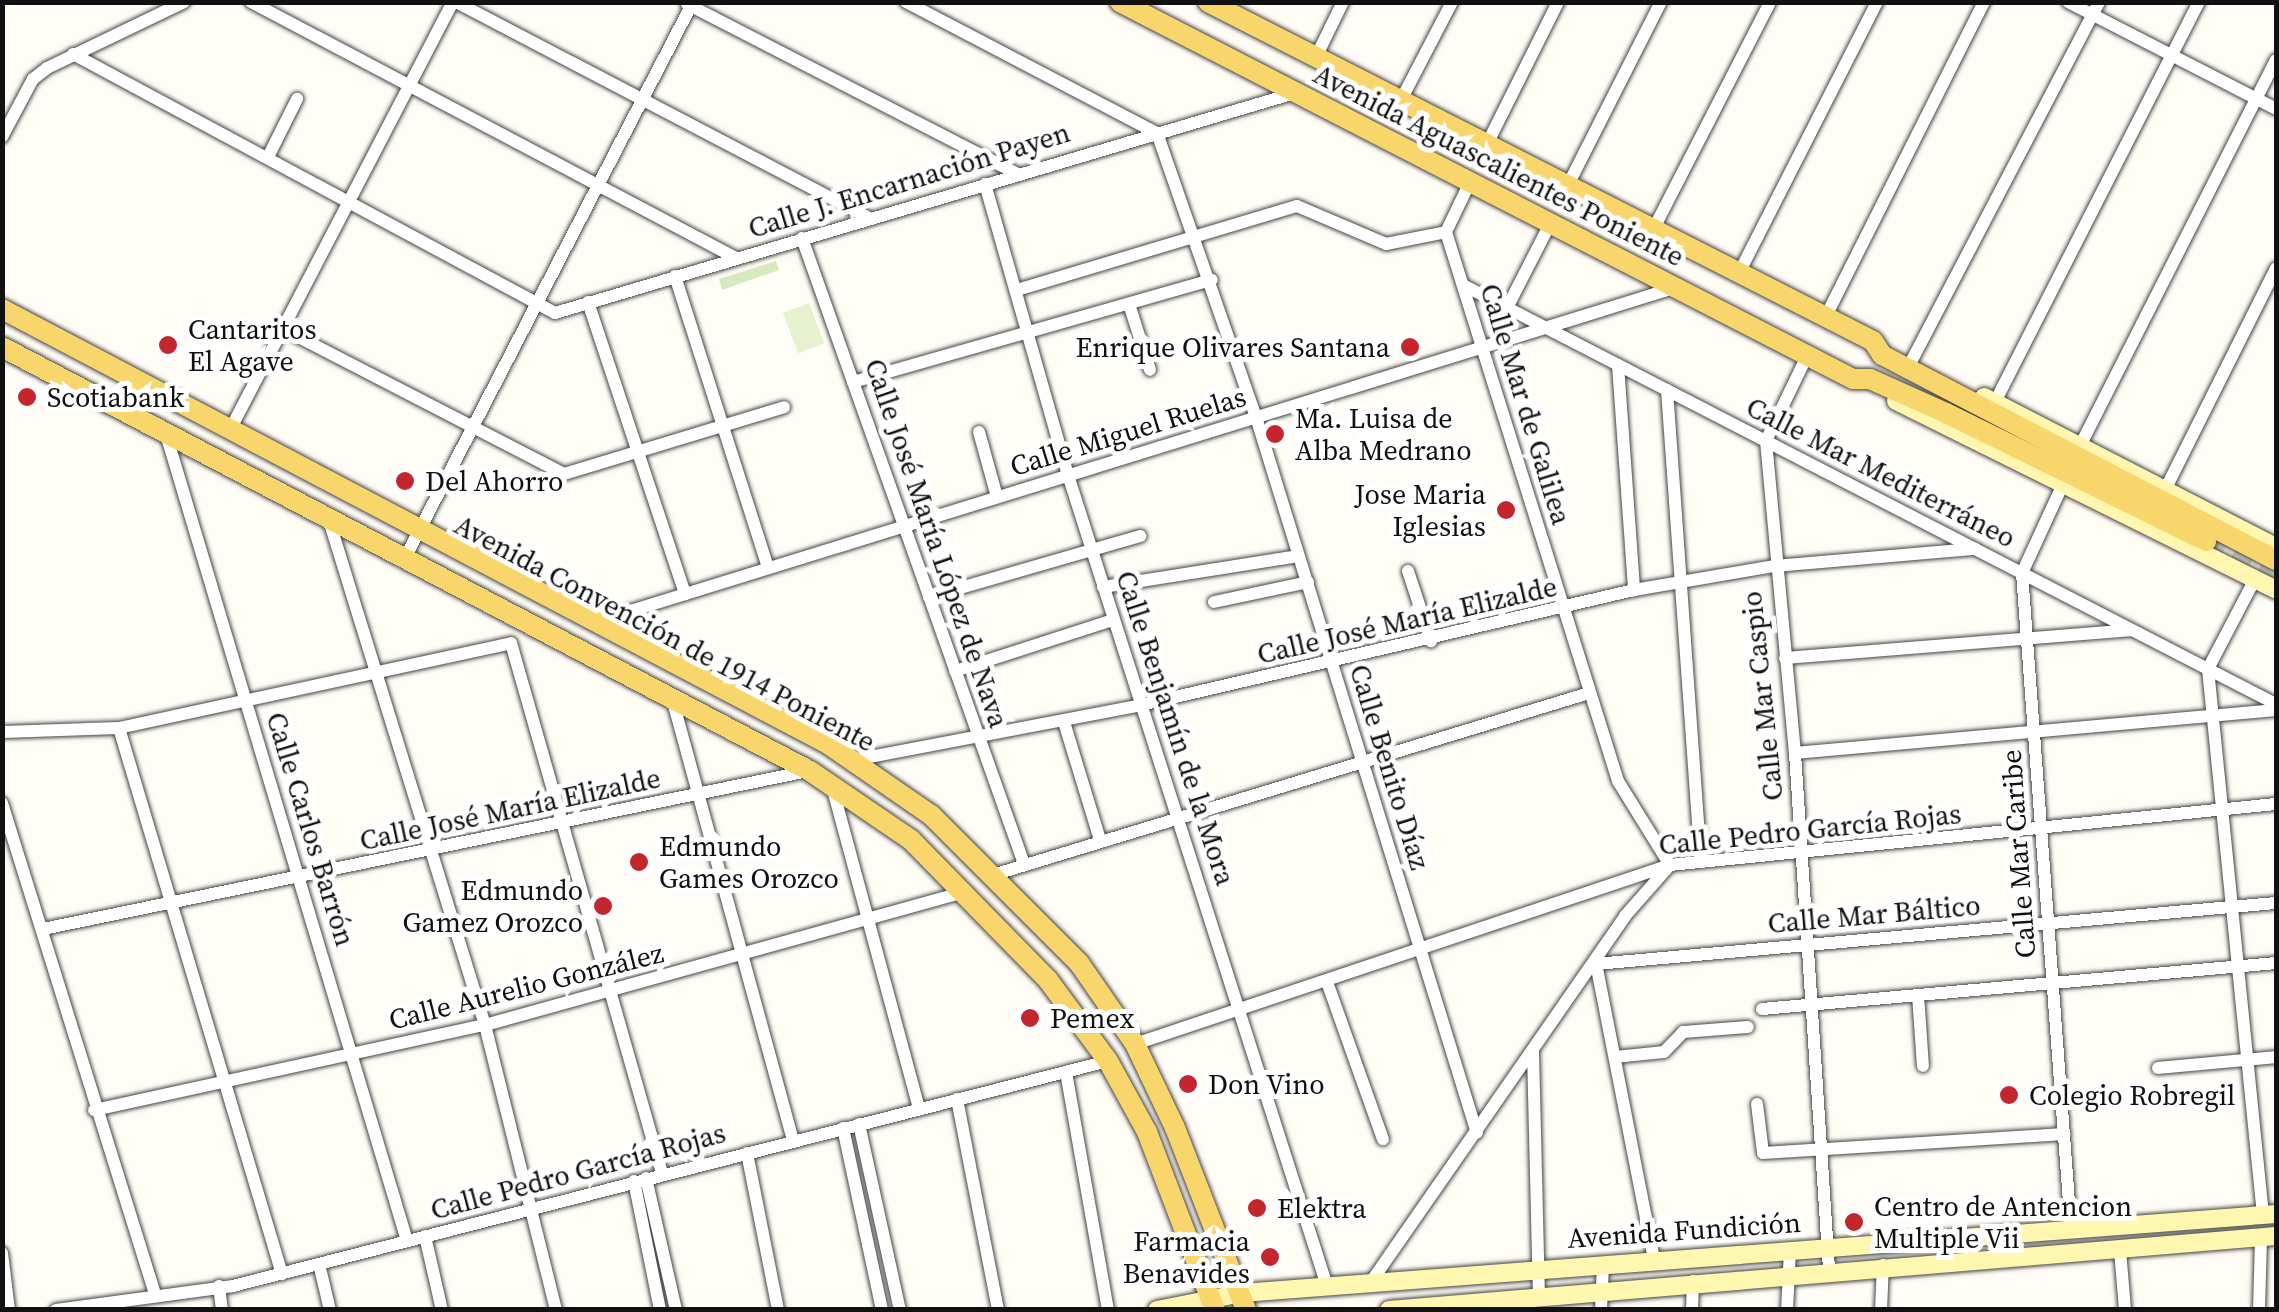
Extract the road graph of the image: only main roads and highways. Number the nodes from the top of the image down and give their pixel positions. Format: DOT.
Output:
graph roads {
  1 [pos="1120,2"];
  2 [pos="1208,2"];
  3 [pos="1238,9"];
  4 [pos="2,310"];
  5 [pos="2,347"];
  6 [pos="2206,541"];
  7 [pos="2275,547"];
  8 [pos="1244,1301"];
  9 [pos="1214,1304"];
  1 -- 6 [label="main road, Avenida Aguascalientes Poniente"];
  2 -- 3 [label="main road, Avenida Aguascalientes Poniente"];
  3 -- 7 [label="main road, Avenida Aguascalientes Poniente"];
  4 -- 8 [label="main road, Avenida Convención de 1914 Poniente"];
  5 -- 9 [label="main road, Avenida Convención de 1914 Poniente"];
}
